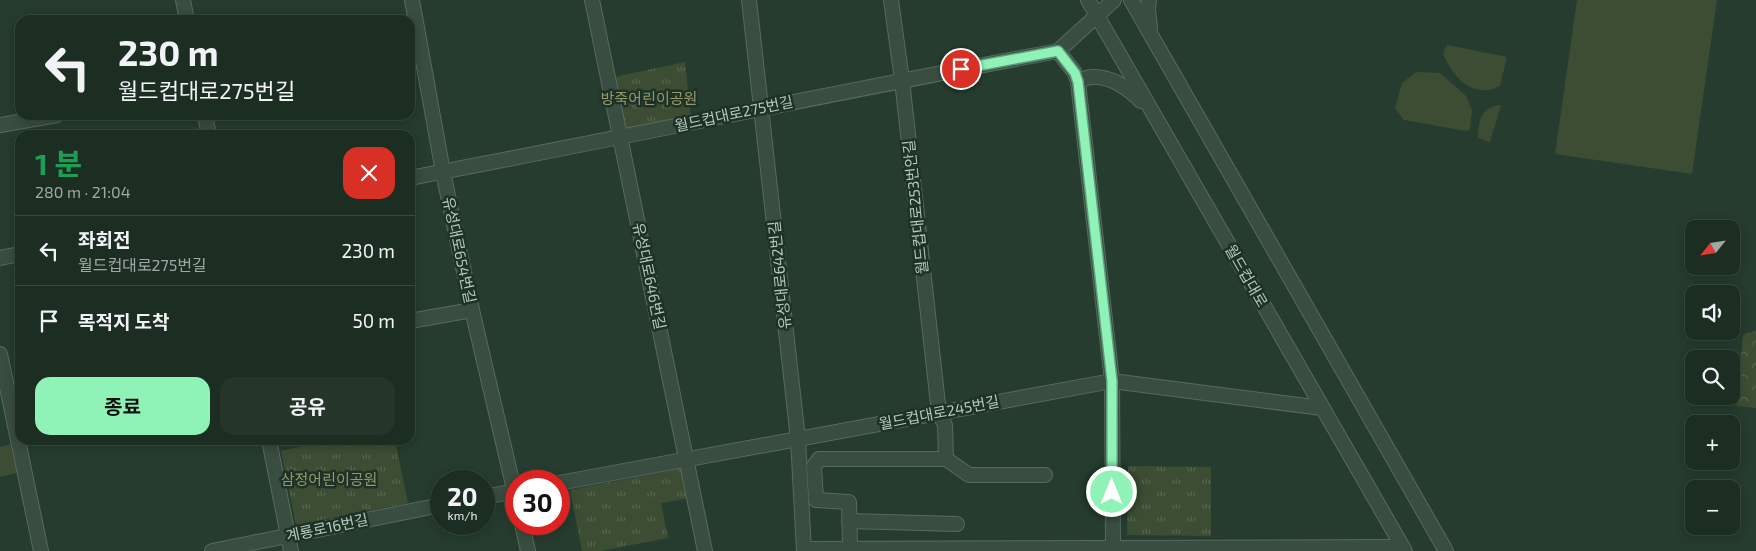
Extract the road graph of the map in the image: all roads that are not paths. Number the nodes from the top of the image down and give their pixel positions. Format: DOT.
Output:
graph roads {
  1 [pos="183,0"];
  2 [pos="412,0"];
  3 [pos="592,0"];
  4 [pos="749,0"];
  5 [pos="891,0"];
  6 [pos="1088,0"];
  7 [pos="1114,0"];
  8 [pos="1131,0"];
  9 [pos="1149,0"];
  10 [pos="186,15"];
  11 [pos="413,15"];
  12 [pos="1097,16"];
  13 [pos="1151,34"];
  14 [pos="415,38"];
  15 [pos="416,50"];
  16 [pos="1058,51"];
  17 [pos="902,80"];
  18 [pos="1078,82"];
  19 [pos="762,107"];
  20 [pos="1150,110"];
  21 [pos="28,120"];
  22 [pos="0,125"];
  23 [pos="620,138"];
  24 [pos="443,172"];
  25 [pos="415,177"];
  26 [pos="15,255"];
  27 [pos="0,258"];
  28 [pos="472,310"];
  29 [pos="415,320"];
  30 [pos="0,354"];
  31 [pos="1112,381"];
  32 [pos="9,394"];
  33 [pos="1322,408"];
  34 [pos="939,414"];
  35 [pos="15,423"];
  36 [pos="798,440"];
  37 [pos="19,445"];
  38 [pos="271,445"];
  39 [pos="687,459"];
  40 [pos="946,459"];
  41 [pos="510,470"];
  42 [pos="1045,475"];
  43 [pos="570,481"];
  44 [pos="430,507"];
  45 [pos="849,521"];
  46 [pos="957,524"];
  47 [pos="524,535"];
  48 [pos="288,536"];
  49 [pos="850,548"];
  50 [pos="1113,549"];
  51 [pos="1403,549"];
  52 [pos="804,550"];
  53 [pos="41,551"];
  54 [pos="212,551"];
  55 [pos="292,551"];
  56 [pos="528,551"];
  57 [pos="705,551"];
  58 [pos="1446,551"];
  1 -- 10 [label="street"];
  2 -- 11 [label="street, 유성대로654번길"];
  3 -- 23 [label="street, 유성대로646번길"];
  4 -- 19 [label="street, 유성대로642번길"];
  5 -- 17 [label="street, 월드컵대로253번안길"];
  6 -- 12 [label="street, 월드컵대로"];
  7 -- 12 [label="street"];
  8 -- 13 [label="street"];
  9 -- 13 [label="street"];
  12 -- 16 [label="street"];
  12 -- 20 [label="street, 월드컵대로"];
  13 -- 58 [label="street"];
  14 -- 15 [label="street, 유성대로654번길"];
  15 -- 24 [label="street, 유성대로654번길"];
  16 -- 17 [label="street, 월드컵대로275번길"];
  16 -- 18 [label="street"];
  17 -- 19 [label="street, 월드컵대로275번길"];
  17 -- 34 [label="street, 월드컵대로253번안길"];
  18 -- 20 [label="street"];
  18 -- 31 [label="street"];
  19 -- 23 [label="street, 월드컵대로275번길"];
  19 -- 36 [label="street, 유성대로642번길"];
  20 -- 33 [label="street, 월드컵대로"];
  21 -- 22 [label="street"];
  23 -- 24 [label="street, 월드컵대로275번길"];
  23 -- 39 [label="street, 유성대로646번길"];
  24 -- 25 [label="street, 월드컵대로275번길"];
  24 -- 28 [label="street, 유성대로654번길"];
  26 -- 27 [label="street"];
  28 -- 29 [label="street"];
  28 -- 41 [label="street, 유성대로654번길"];
  30 -- 32 [label="street"];
  31 -- 33 [label="street, 월드컵대로245번길"];
  31 -- 34 [label="street, 월드컵대로245번길"];
  31 -- 50 [label="street"];
  32 -- 35 [label="street"];
  33 -- 51 [label="street, 월드컵대로"];
  34 -- 36 [label="street, 월드컵대로245번길"];
  34 -- 40 [label="street, 월드컵대로253번안길"];
  36 -- 39 [label="street, 월드컵대로245번길"];
  36 -- 52 [label="street, 유성대로642번길"];
  37 -- 53 [label="street"];
  38 -- 48 [label="street"];
  39 -- 43 [label="street, 월드컵대로245번길"];
  39 -- 57 [label="street, 유성대로646번길"];
  40 -- 42 [label="street"];
  40 -- 45 [label="street"];
  44 -- 48 [label="street, 계룡로16번길"];
  45 -- 46 [label="street"];
  45 -- 49 [label="street"];
  47 -- 56 [label="street"];
  48 -- 54 [label="street, 계룡로16번길"];
  48 -- 55 [label="street"];
  49 -- 50 [label="street"];
  49 -- 52 [label="street"];
  50 -- 51 [label="street"];
}
